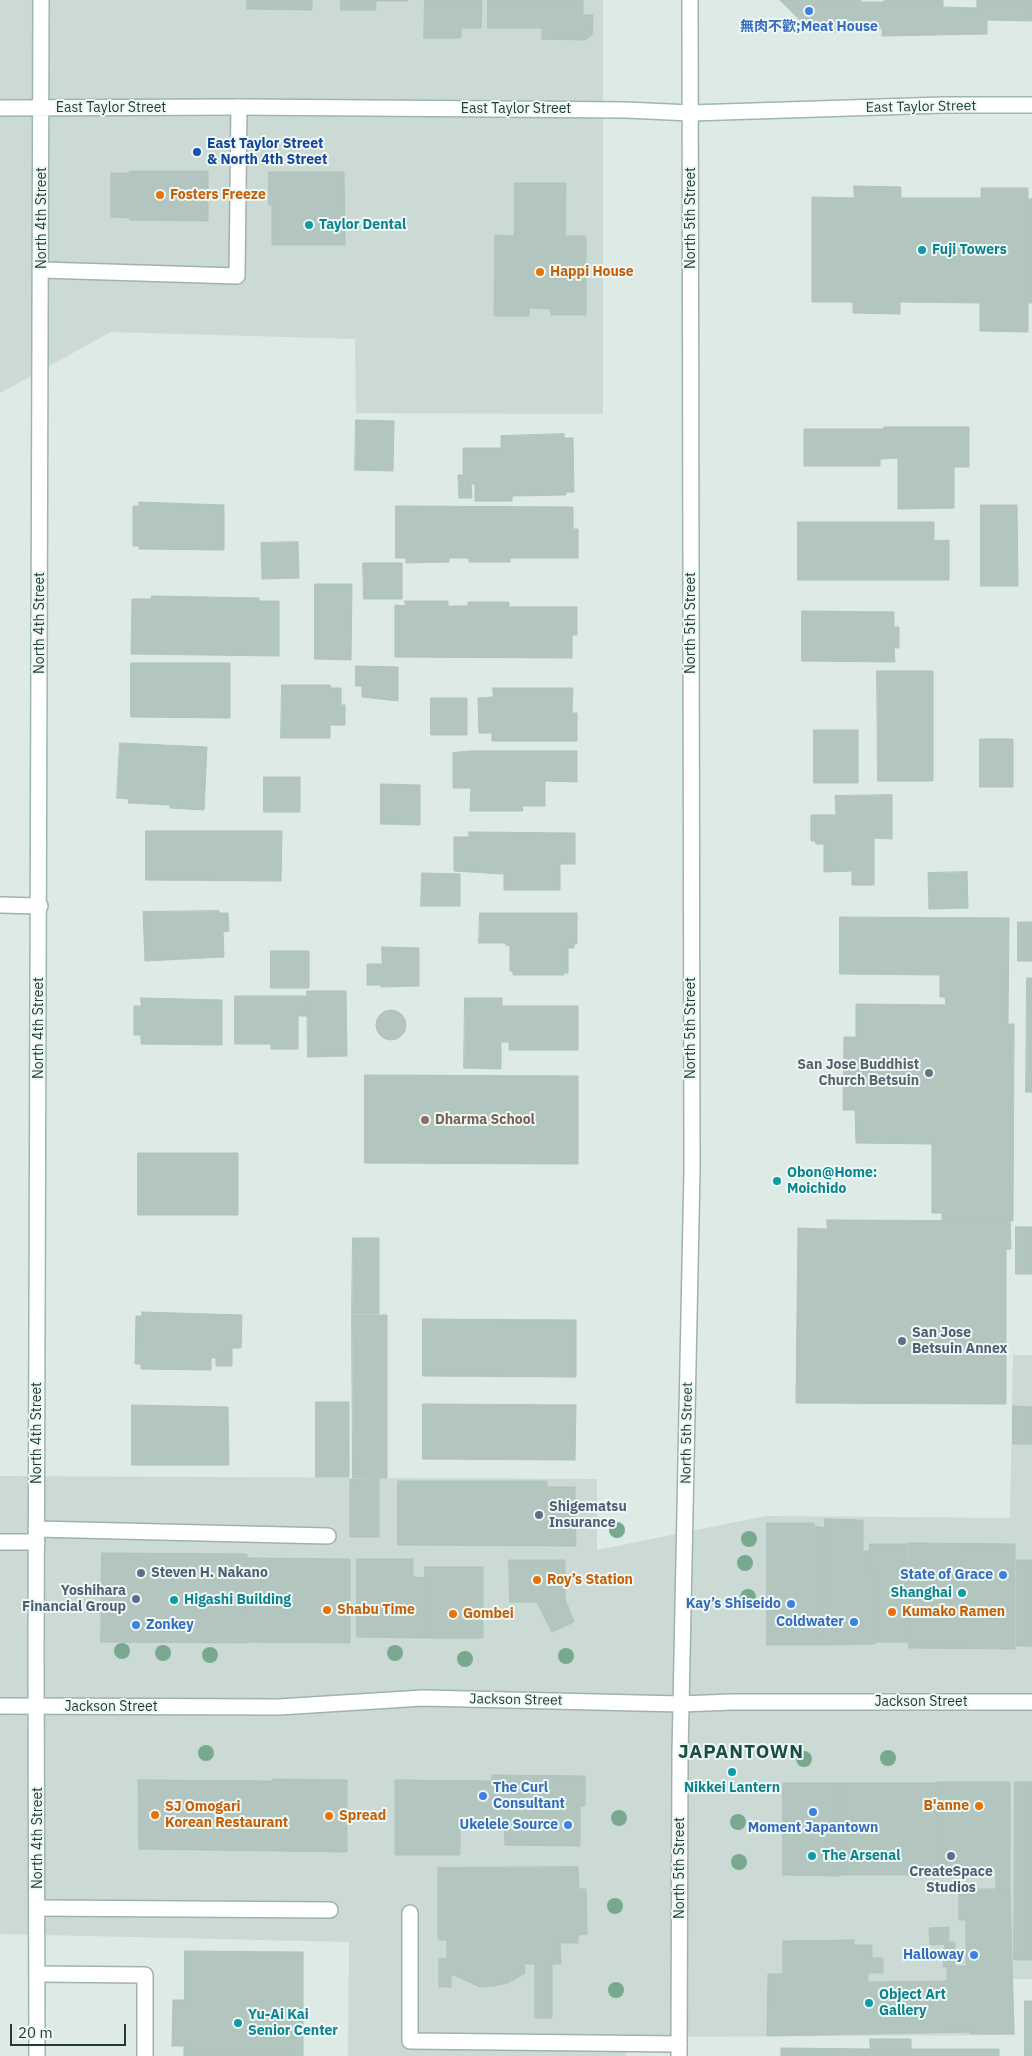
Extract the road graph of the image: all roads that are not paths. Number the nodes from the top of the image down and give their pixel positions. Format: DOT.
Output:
graph roads {
  1 [pos="41,0"];
  2 [pos="690,0"];
  3 [pos="1032,105"];
  4 [pos="239,107"];
  5 [pos="0,108"];
  6 [pos="41,108"];
  7 [pos="691,113"];
  8 [pos="42,270"];
  9 [pos="0,905"];
  10 [pos="40,906"];
  11 [pos="36,1536"];
  12 [pos="328,1536"];
  13 [pos="0,1542"];
  14 [pos="1032,1702"];
  15 [pos="681,1704"];
  16 [pos="0,1706"];
  17 [pos="37,1706"];
  18 [pos="38,1908"];
  19 [pos="330,1910"];
  20 [pos="410,1914"];
  21 [pos="38,1974"];
  22 [pos="679,2050"];
  23 [pos="38,2056"];
  24 [pos="145,2056"];
  1 -- 6 [label="main road, North 4th Street"];
  2 -- 7 [label="main road, North 5th Street"];
  3 -- 7 [label="main road, East Taylor Street"];
  4 -- 6 [label="main road, East Taylor Street"];
  4 -- 7 [label="main road, East Taylor Street"];
  4 -- 8 [label="main road"];
  5 -- 6 [label="main road, East Taylor Street"];
  6 -- 8 [label="main road, North 4th Street"];
  7 -- 15 [label="main road, North 5th Street"];
  8 -- 10 [label="main road, North 4th Street"];
  9 -- 10 [label="main road"];
  10 -- 11 [label="main road, North 4th Street"];
  11 -- 12 [label="main road"];
  11 -- 13 [label="main road"];
  11 -- 17 [label="main road, North 4th Street"];
  14 -- 15 [label="main road, Jackson Street"];
  15 -- 17 [label="main road, Jackson Street"];
  15 -- 22 [label="main road, North 5th Street"];
  16 -- 17 [label="main road, Jackson Street"];
  17 -- 18 [label="main road, North 4th Street"];
  18 -- 19 [label="main road"];
  18 -- 21 [label="main road, North 4th Street"];
  20 -- 22 [label="main road"];
  21 -- 23 [label="main road, North 4th Street"];
  21 -- 24 [label="main road"];
}
